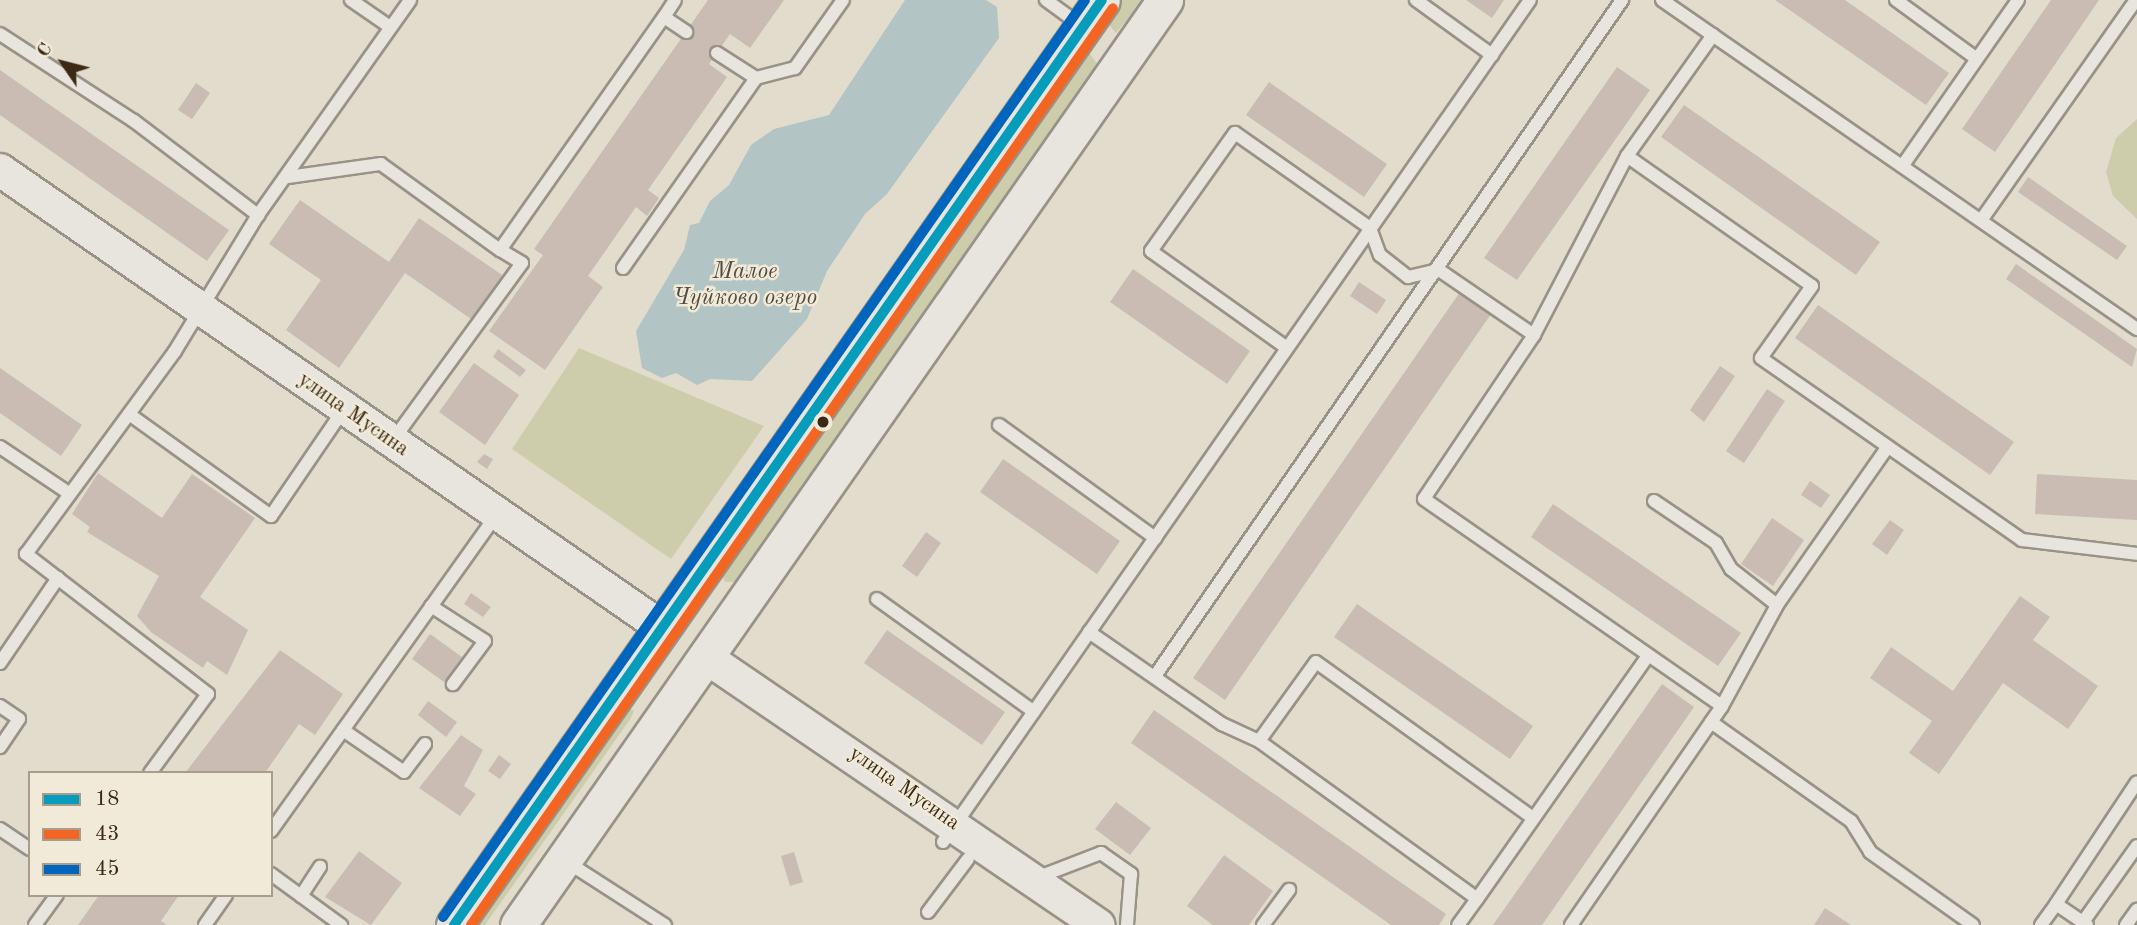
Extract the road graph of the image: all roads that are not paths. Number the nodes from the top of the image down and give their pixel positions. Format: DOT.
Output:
graph roads {
  1 [pos="351,0"];
  2 [pos="410,0"];
  3 [pos="675,0"];
  4 [pos="843,0"];
  5 [pos="1165,0"];
  6 [pos="1416,0"];
  7 [pos="1530,0"];
  8 [pos="1622,0"];
  9 [pos="1662,0"];
  10 [pos="1896,0"];
  11 [pos="2018,0"];
  12 [pos="2136,0"];
  13 [pos="1048,1"];
  14 [pos="1092,13"];
  15 [pos="664,17"];
  16 [pos="390,27"];
  17 [pos="686,32"];
  18 [pos="0,34"];
  19 [pos="1713,35"];
  20 [pos="717,53"];
  21 [pos="1492,55"];
  22 [pos="1125,57"];
  23 [pos="1977,59"];
  24 [pos="756,78"];
  25 [pos="1627,156"];
  26 [pos="1903,165"];
  27 [pos="0,170"];
  28 [pos="288,177"];
  29 [pos="258,215"];
  30 [pos="1982,219"];
  31 [pos="1370,228"];
  32 [pos="500,250"];
  33 [pos="624,268"];
  34 [pos="1440,270"];
  35 [pos="200,310"];
  36 [pos="2137,329"];
  37 [pos="1534,335"];
  38 [pos="1287,348"];
  39 [pos="344,409"];
  40 [pos="129,414"];
  41 [pos="999,425"];
  42 [pos="392,442"];
  43 [pos="0,447"];
  44 [pos="1887,448"];
  45 [pos="70,494"];
  46 [pos="1654,501"];
  47 [pos="496,514"];
  48 [pos="1155,538"];
  49 [pos="2137,554"];
  50 [pos="706,566"];
  51 [pos="58,578"];
  52 [pos="877,599"];
  53 [pos="746,601"];
  54 [pos="1777,605"];
  55 [pos="431,606"];
  56 [pos="663,628"];
  57 [pos="1089,632"];
  58 [pos="1647,657"];
  59 [pos="707,658"];
  60 [pos="0,663"];
  61 [pos="1155,676"];
  62 [pos="453,684"];
  63 [pos="0,706"];
  64 [pos="1722,706"];
  65 [pos="1034,712"];
  66 [pos="1712,722"];
  67 [pos="343,730"];
  68 [pos="1259,741"];
  69 [pos="425,744"];
  70 [pos="0,747"];
  71 [pos="151,771"];
  72 [pos="2137,782"];
  73 [pos="1533,818"];
  74 [pos="273,828"];
  75 [pos="0,829"];
  76 [pos="956,842"];
  77 [pos="2137,846"];
  78 [pos="28,848"];
  79 [pos="564,860"];
  80 [pos="320,867"];
  81 [pos="273,875"];
  82 [pos="1033,879"];
  83 [pos="1289,890"];
  84 [pos="301,896"];
  85 [pos="56,897"];
  86 [pos="225,897"];
  87 [pos="1477,899"];
  88 [pos="2056,904"];
  89 [pos="2137,910"];
  90 [pos="928,912"];
  91 [pos="2085,924"];
  92 [pos="35,925"];
  93 [pos="205,925"];
  94 [pos="341,925"];
  95 [pos="454,925"];
  96 [pos="518,925"];
  97 [pos="665,925"];
  98 [pos="1062,925"];
  99 [pos="1098,925"];
  100 [pos="1127,925"];
  101 [pos="1263,925"];
  102 [pos="1458,925"];
  103 [pos="1571,925"];
  104 [pos="1973,925"];
  105 [pos="2041,925"];
  106 [pos="2126,925"];
  1 -- 16 [label="lane"];
  2 -- 16 [label="lane"];
  3 -- 15 [label="lane"];
  4 -- 24 [label="lane"];
  5 -- 22 [label="main road"];
  6 -- 21 [label="lane"];
  7 -- 21 [label="lane"];
  8 -- 34 [label="lane"];
  9 -- 19 [label="lane"];
  10 -- 23 [label="lane"];
  11 -- 23 [label="lane"];
  12 -- 30 [label="lane"];
  13 -- 14 [label="lane"];
  14 -- 22 [label="main road"];
  14 -- 50 [label="main road"];
  15 -- 17 [label="lane"];
  15 -- 32 [label="lane"];
  16 -- 28 [label="lane"];
  18 -- 29 [label="lane"];
  19 -- 25 [label="lane"];
  19 -- 26 [label="lane"];
  20 -- 24 [label="lane"];
  21 -- 31 [label="lane"];
  22 -- 53 [label="main road"];
  23 -- 26 [label="lane"];
  24 -- 33 [label="lane"];
  25 -- 37 [label="lane"];
  25 -- 44 [label="lane"];
  26 -- 30 [label="lane"];
  27 -- 35 [label="street, улица Мусина"];
  28 -- 29 [label="lane"];
  28 -- 32 [label="lane"];
  29 -- 35 [label="lane"];
  30 -- 36 [label="lane"];
  31 -- 34 [label="lane"];
  31 -- 38 [label="lane"];
  31 -- 38 [label="lane"];
  32 -- 42 [label="lane"];
  34 -- 37 [label="lane"];
  34 -- 61 [label="lane"];
  35 -- 39 [label="street, улица Мусина"];
  35 -- 40 [label="lane"];
  37 -- 58 [label="lane"];
  38 -- 48 [label="lane"];
  39 -- 40 [label="lane"];
  39 -- 42 [label="street, улица Мусина"];
  40 -- 45 [label="lane"];
  41 -- 48 [label="lane"];
  42 -- 47 [label="street, улица Мусина"];
  43 -- 45 [label="lane"];
  44 -- 49 [label="lane"];
  44 -- 54 [label="lane"];
  45 -- 51 [label="lane"];
  46 -- 54 [label="lane"];
  47 -- 55 [label="lane"];
  47 -- 56 [label="street, улица Мусина"];
  48 -- 57 [label="lane"];
  50 -- 53 [label="main road"];
  50 -- 56 [label="main road"];
  51 -- 60 [label="lane"];
  51 -- 71 [label="lane"];
  52 -- 65 [label="lane"];
  53 -- 59 [label="main road"];
  54 -- 64 [label="lane"];
  55 -- 62 [label="lane"];
  55 -- 67 [label="lane"];
  56 -- 59 [label="main road, улица Мусина"];
  56 -- 95 [label="main road"];
  57 -- 61 [label="lane"];
  57 -- 65 [label="lane"];
  58 -- 64 [label="lane"];
  58 -- 73 [label="lane"];
  59 -- 76 [label="street, улица Мусина"];
  59 -- 79 [label="main road"];
  61 -- 68 [label="lane"];
  63 -- 70 [label="lane"];
  64 -- 66 [label="lane"];
  65 -- 76 [label="lane"];
  66 -- 103 [label="lane"];
  66 -- 104 [label="lane"];
  67 -- 69 [label="lane"];
  67 -- 74 [label="lane"];
  68 -- 73 [label="lane"];
  68 -- 87 [label="lane"];
  72 -- 88 [label="lane"];
  73 -- 87 [label="lane"];
  75 -- 78 [label="lane"];
  76 -- 82 [label="street, улица Мусина"];
  76 -- 90 [label="lane"];
  76 -- 98 [label="street, улица Мусина"];
  77 -- 91 [label="lane"];
  79 -- 96 [label="main road"];
  79 -- 97 [label="lane"];
  80 -- 84 [label="lane"];
  81 -- 84 [label="lane"];
  82 -- 99 [label="street, улица Мусина"];
  82 -- 100 [label="lane"];
  83 -- 101 [label="lane"];
  84 -- 94 [label="lane"];
  85 -- 92 [label="lane"];
  86 -- 93 [label="lane"];
  87 -- 102 [label="lane"];
  88 -- 91 [label="lane"];
  88 -- 105 [label="lane"];
  89 -- 106 [label="lane"];
}
